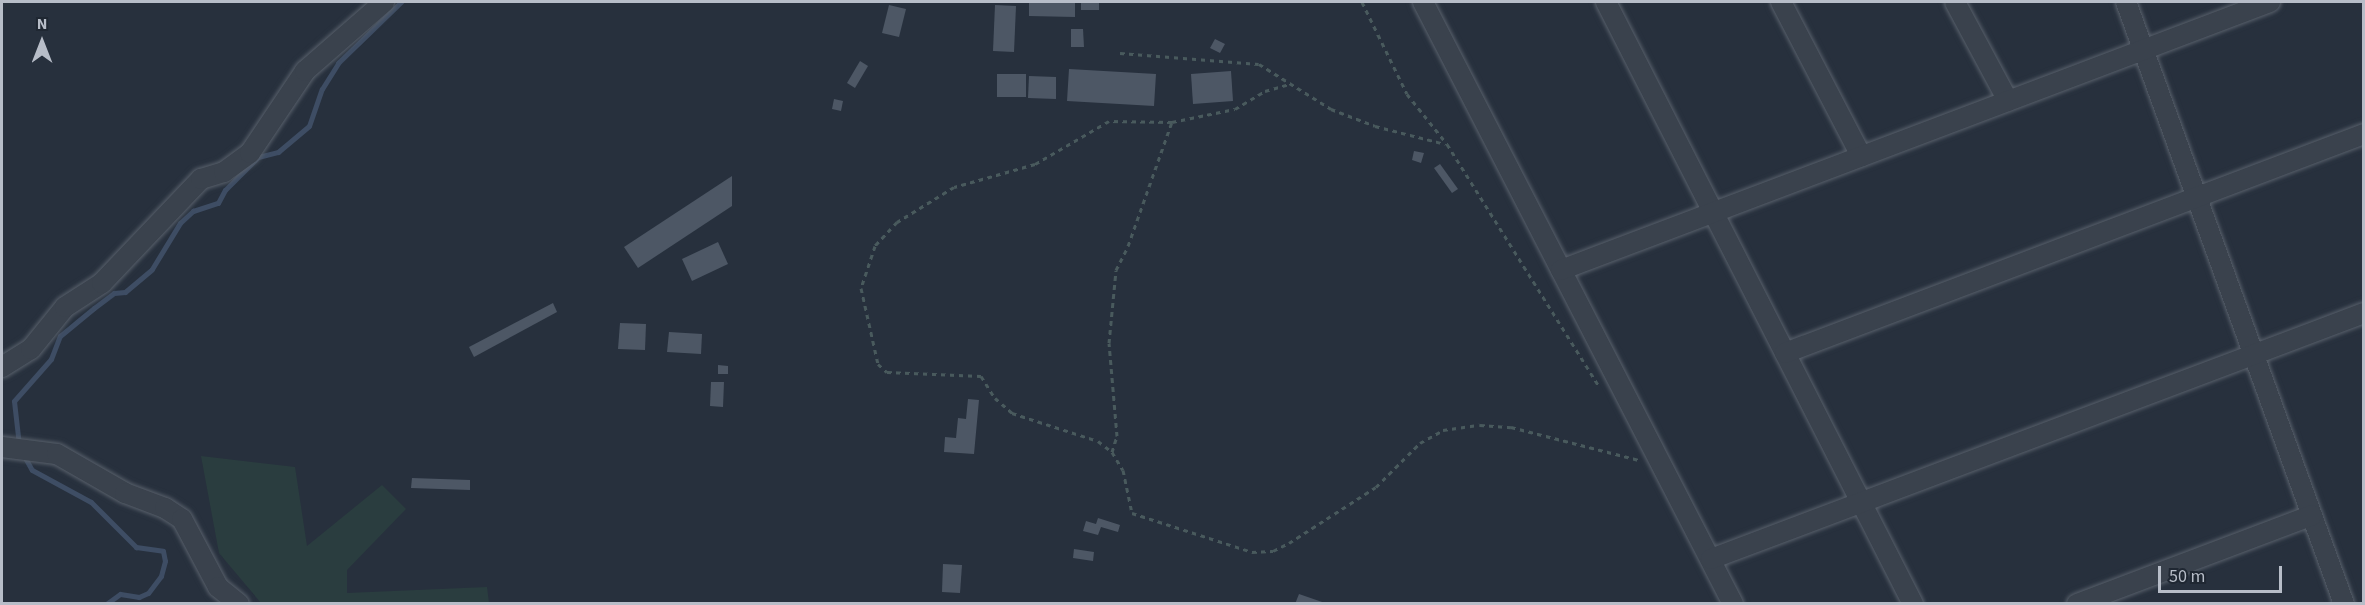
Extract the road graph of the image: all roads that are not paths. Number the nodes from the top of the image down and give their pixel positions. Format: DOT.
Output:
graph roads {
  1 [pos="384,2"];
  2 [pos="1423,2"];
  3 [pos="1606,2"];
  4 [pos="1781,2"];
  5 [pos="1955,2"];
  6 [pos="2126,2"];
  7 [pos="2270,2"];
  8 [pos="2144,49"];
  9 [pos="2008,101"];
  10 [pos="2364,134"];
  11 [pos="1861,156"];
  12 [pos="2197,197"];
  13 [pos="1713,212"];
  14 [pos="1562,270"];
  15 [pos="2364,313"];
  16 [pos="1785,353"];
  17 [pos="2254,354"];
  18 [pos="2,367"];
  19 [pos="11,448"];
  20 [pos="2,464"];
  21 [pos="1862,502"];
  22 [pos="2312,515"];
  23 [pos="1711,559"];
  24 [pos="239,603"];
  25 [pos="1733,603"];
  26 [pos="1913,603"];
  27 [pos="2077,603"];
  28 [pos="2344,603"];
  1 -- 18 [label="street"];
  2 -- 14 [label="street"];
  3 -- 13 [label="street"];
  4 -- 11 [label="street"];
  5 -- 9 [label="street"];
  6 -- 8 [label="street"];
  7 -- 8 [label="street"];
  8 -- 9 [label="street"];
  8 -- 12 [label="street"];
  9 -- 11 [label="street"];
  10 -- 12 [label="street"];
  11 -- 13 [label="street"];
  12 -- 16 [label="street"];
  12 -- 17 [label="street"];
  13 -- 14 [label="street"];
  13 -- 16 [label="street"];
  14 -- 23 [label="street"];
  15 -- 17 [label="street"];
  16 -- 21 [label="street"];
  17 -- 21 [label="street"];
  17 -- 22 [label="street"];
  19 -- 20 [label="street"];
  19 -- 24 [label="street"];
  21 -- 23 [label="street"];
  21 -- 26 [label="street"];
  22 -- 27 [label="street"];
  22 -- 28 [label="street"];
  23 -- 25 [label="street"];
}
